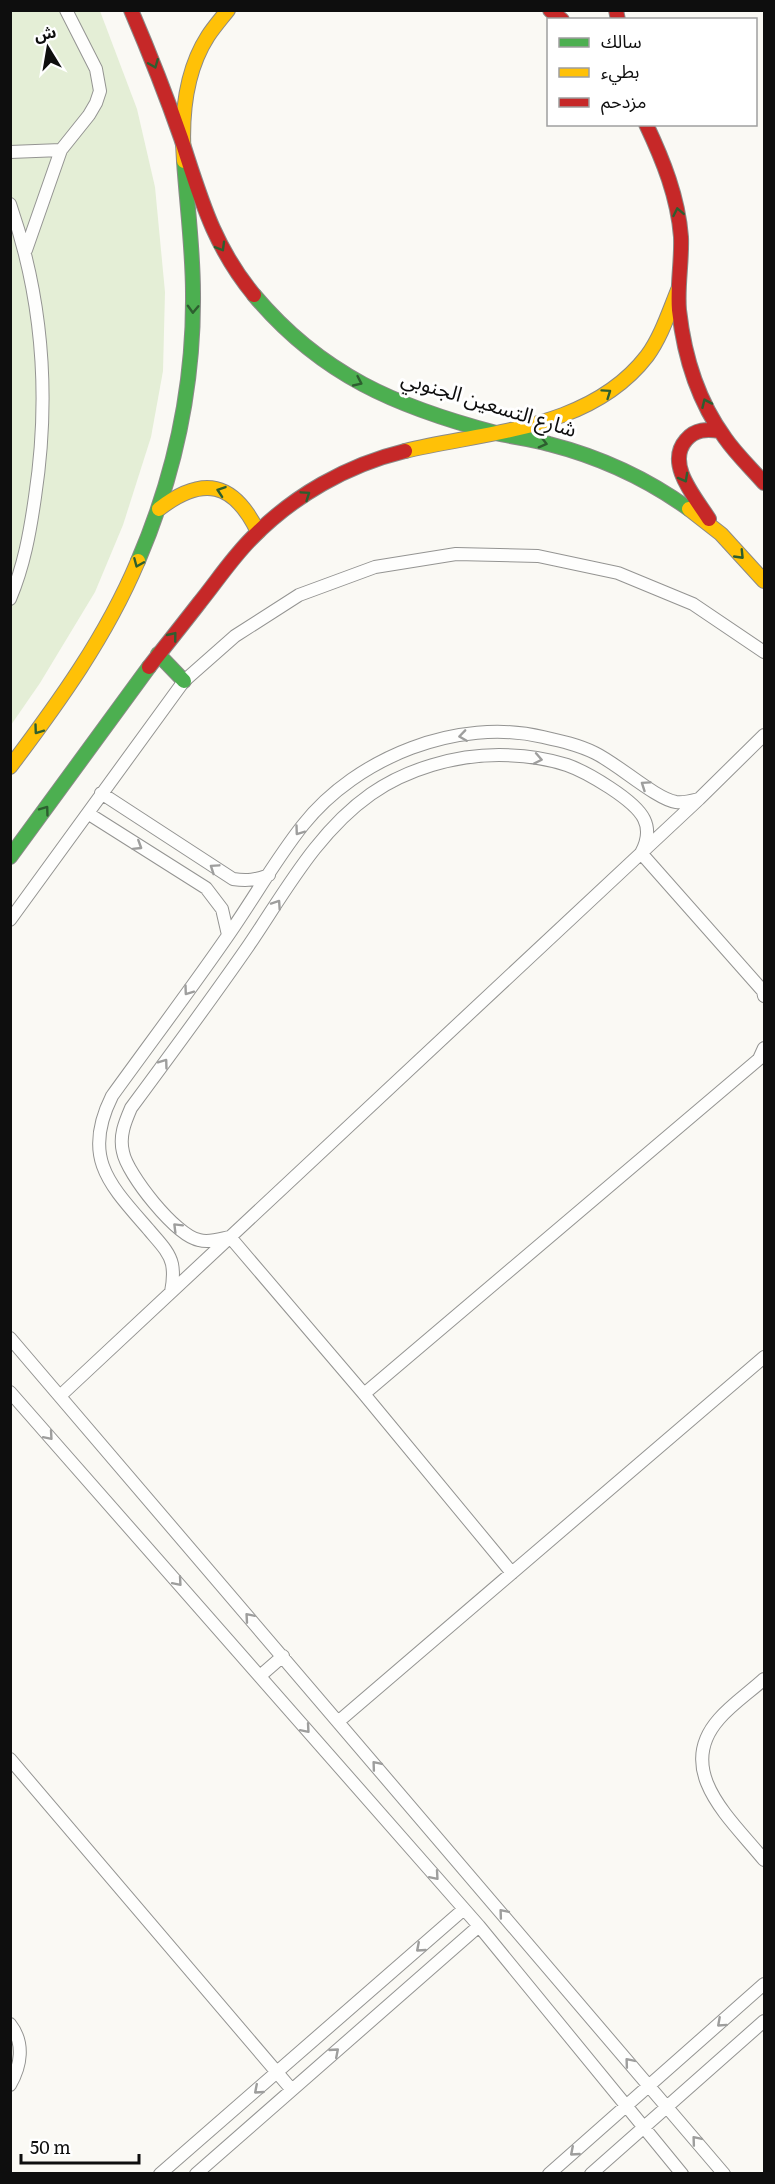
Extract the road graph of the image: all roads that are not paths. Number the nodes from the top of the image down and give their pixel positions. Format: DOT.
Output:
graph roads {
  1 [pos="66,10"];
  2 [pos="131,10"];
  3 [pos="228,10"];
  4 [pos="647,126"];
  5 [pos="182,140"];
  6 [pos="61,150"];
  7 [pos="10,152"];
  8 [pos="10,204"];
  9 [pos="26,250"];
  10 [pos="678,290"];
  11 [pos="720,431"];
  12 [pos="493,432"];
  13 [pos="765,483"];
  14 [pos="159,509"];
  15 [pos="715,529"];
  16 [pos="258,532"];
  17 [pos="765,581"];
  18 [pos="10,599"];
  19 [pos="765,652"];
  20 [pos="158,654"];
  21 [pos="184,681"];
  22 [pos="765,735"];
  23 [pos="10,767"];
  24 [pos="101,793"];
  25 [pos="699,799"];
  26 [pos="89,814"];
  27 [pos="641,853"];
  28 [pos="10,857"];
  29 [pos="268,875"];
  30 [pos="10,920"];
  31 [pos="228,935"];
  32 [pos="765,996"];
  33 [pos="765,1048"];
  34 [pos="230,1237"];
  35 [pos="171,1292"];
  36 [pos="10,1338"];
  37 [pos="765,1357"];
  38 [pos="10,1392"];
  39 [pos="364,1394"];
  40 [pos="60,1396"];
  41 [pos="512,1573"];
  42 [pos="283,1656"];
  43 [pos="260,1676"];
  44 [pos="765,1679"];
  45 [pos="339,1721"];
  46 [pos="10,1760"];
  47 [pos="765,1860"];
  48 [pos="464,1910"];
  49 [pos="479,1926"];
  50 [pos="765,1984"];
  51 [pos="765,2021"];
  52 [pos="10,2024"];
  53 [pos="278,2072"];
  54 [pos="10,2085"];
  55 [pos="650,2086"];
  56 [pos="292,2090"];
  57 [pos="667,2106"];
  58 [pos="626,2107"];
  59 [pos="643,2127"];
  60 [pos="160,2174"];
  61 [pos="196,2174"];
  62 [pos="549,2174"];
  63 [pos="591,2174"];
  64 [pos="682,2174"];
  65 [pos="724,2174"];
  1 -- 6 [label="street"];
  2 -- 5 [label="street, شارع التسعين الجنوبي, one-way"];
  3 -- 5 [label="street"];
  10 -- 4 [label="street, one-way"];
  5 -- 12 [label="street, شارع التسعين الجنوبي, one-way"];
  5 -- 14 [label="street, one-way"];
  6 -- 7 [label="street"];
  6 -- 9 [label="street"];
  8 -- 9 [label="street"];
  9 -- 18 [label="street"];
  11 -- 10 [label="street, one-way"];
  12 -- 10 [label="street, one-way"];
  11 -- 13 [label="street"];
  11 -- 15 [label="street, one-way"];
  12 -- 15 [label="street, شارع التسعين الجنوبي, one-way"];
  16 -- 12 [label="street, one-way"];
  16 -- 14 [label="street, one-way"];
  14 -- 23 [label="street, one-way"];
  15 -- 17 [label="street, شارع التسعين الجنوبي, one-way"];
  20 -- 16 [label="street, one-way"];
  19 -- 21 [label="street"];
  20 -- 21 [label="street"];
  28 -- 20 [label="street, one-way"];
  21 -- 24 [label="street"];
  22 -- 25 [label="street"];
  24 -- 26 [label="street"];
  29 -- 24 [label="street, one-way"];
  25 -- 27 [label="street"];
  25 -- 29 [label="street, one-way"];
  26 -- 30 [label="street"];
  26 -- 31 [label="street, one-way"];
  27 -- 32 [label="street"];
  27 -- 34 [label="street"];
  34 -- 27 [label="street, one-way"];
  29 -- 31 [label="street"];
  31 -- 35 [label="street, one-way"];
  33 -- 39 [label="street"];
  34 -- 35 [label="street"];
  34 -- 39 [label="street"];
  35 -- 40 [label="street"];
  36 -- 40 [label="street"];
  37 -- 41 [label="street"];
  38 -- 43 [label="street, one-way"];
  39 -- 41 [label="street"];
  42 -- 40 [label="street, one-way"];
  41 -- 45 [label="street"];
  42 -- 43 [label="street"];
  42 -- 45 [label="street"];
  43 -- 48 [label="street, one-way"];
  44 -- 47 [label="street"];
  55 -- 45 [label="street, one-way"];
  46 -- 53 [label="street"];
  48 -- 49 [label="street"];
  48 -- 53 [label="street, one-way"];
  56 -- 49 [label="street, one-way"];
  49 -- 58 [label="street"];
  50 -- 55 [label="street, one-way"];
  51 -- 57 [label="street"];
  52 -- 54 [label="street"];
  53 -- 56 [label="street"];
  53 -- 60 [label="street, one-way"];
  55 -- 57 [label="street"];
  55 -- 58 [label="street"];
  56 -- 61 [label="street"];
  57 -- 59 [label="street"];
  65 -- 57 [label="street, one-way"];
  58 -- 59 [label="street"];
  58 -- 62 [label="street, one-way"];
  59 -- 63 [label="street"];
  59 -- 64 [label="street"];
}
